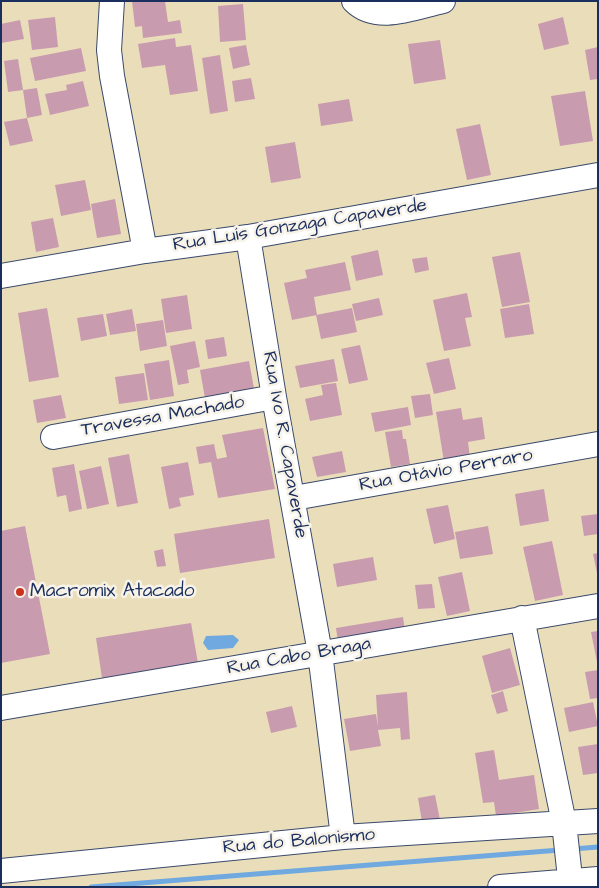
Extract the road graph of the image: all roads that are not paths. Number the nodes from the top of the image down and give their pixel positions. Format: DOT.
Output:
graph roads {
  1 [pos="112,1"];
  2 [pos="354,1"];
  3 [pos="443,1"];
  4 [pos="598,175"];
  5 [pos="248,237"];
  6 [pos="145,251"];
  7 [pos="1,276"];
  8 [pos="274,398"];
  9 [pos="53,437"];
  10 [pos="598,444"];
  11 [pos="294,498"];
  12 [pos="598,606"];
  13 [pos="522,618"];
  14 [pos="320,653"];
  15 [pos="1,708"];
  16 [pos="598,821"];
  17 [pos="565,828"];
  18 [pos="343,837"];
  19 [pos="1,870"];
  20 [pos="570,878"];
  21 [pos="598,879"];
  22 [pos="500,887"];
  1 -- 6 [label="street"];
  2 -- 3 [label="street"];
  4 -- 5 [label="street, Rua Luís Gonzaga Capaverde"];
  5 -- 6 [label="street, Rua Luís Gonzaga Capaverde"];
  5 -- 8 [label="street, Rua Ivo R. Capaverde"];
  6 -- 7 [label="street, Rua Luís Gonzaga Capaverde"];
  8 -- 9 [label="street, Travessa Machado"];
  8 -- 11 [label="street, Rua Ivo R. Capaverde"];
  10 -- 11 [label="street, Rua Otávio Perraro"];
  11 -- 14 [label="street, Rua Ivo R. Capaverde"];
  12 -- 13 [label="street, Rua Cabo Braga"];
  13 -- 14 [label="street, Rua Cabo Braga"];
  13 -- 17 [label="street"];
  14 -- 15 [label="street, Rua Cabo Braga"];
  14 -- 18 [label="street, Rua Ivo R. Capaverde"];
  16 -- 17 [label="street, Rua do Balonismo"];
  17 -- 18 [label="street, Rua do Balonismo"];
  17 -- 20 [label="street"];
  18 -- 19 [label="street, Rua do Balonismo"];
  20 -- 21 [label="street"];
  20 -- 22 [label="street"];
}
